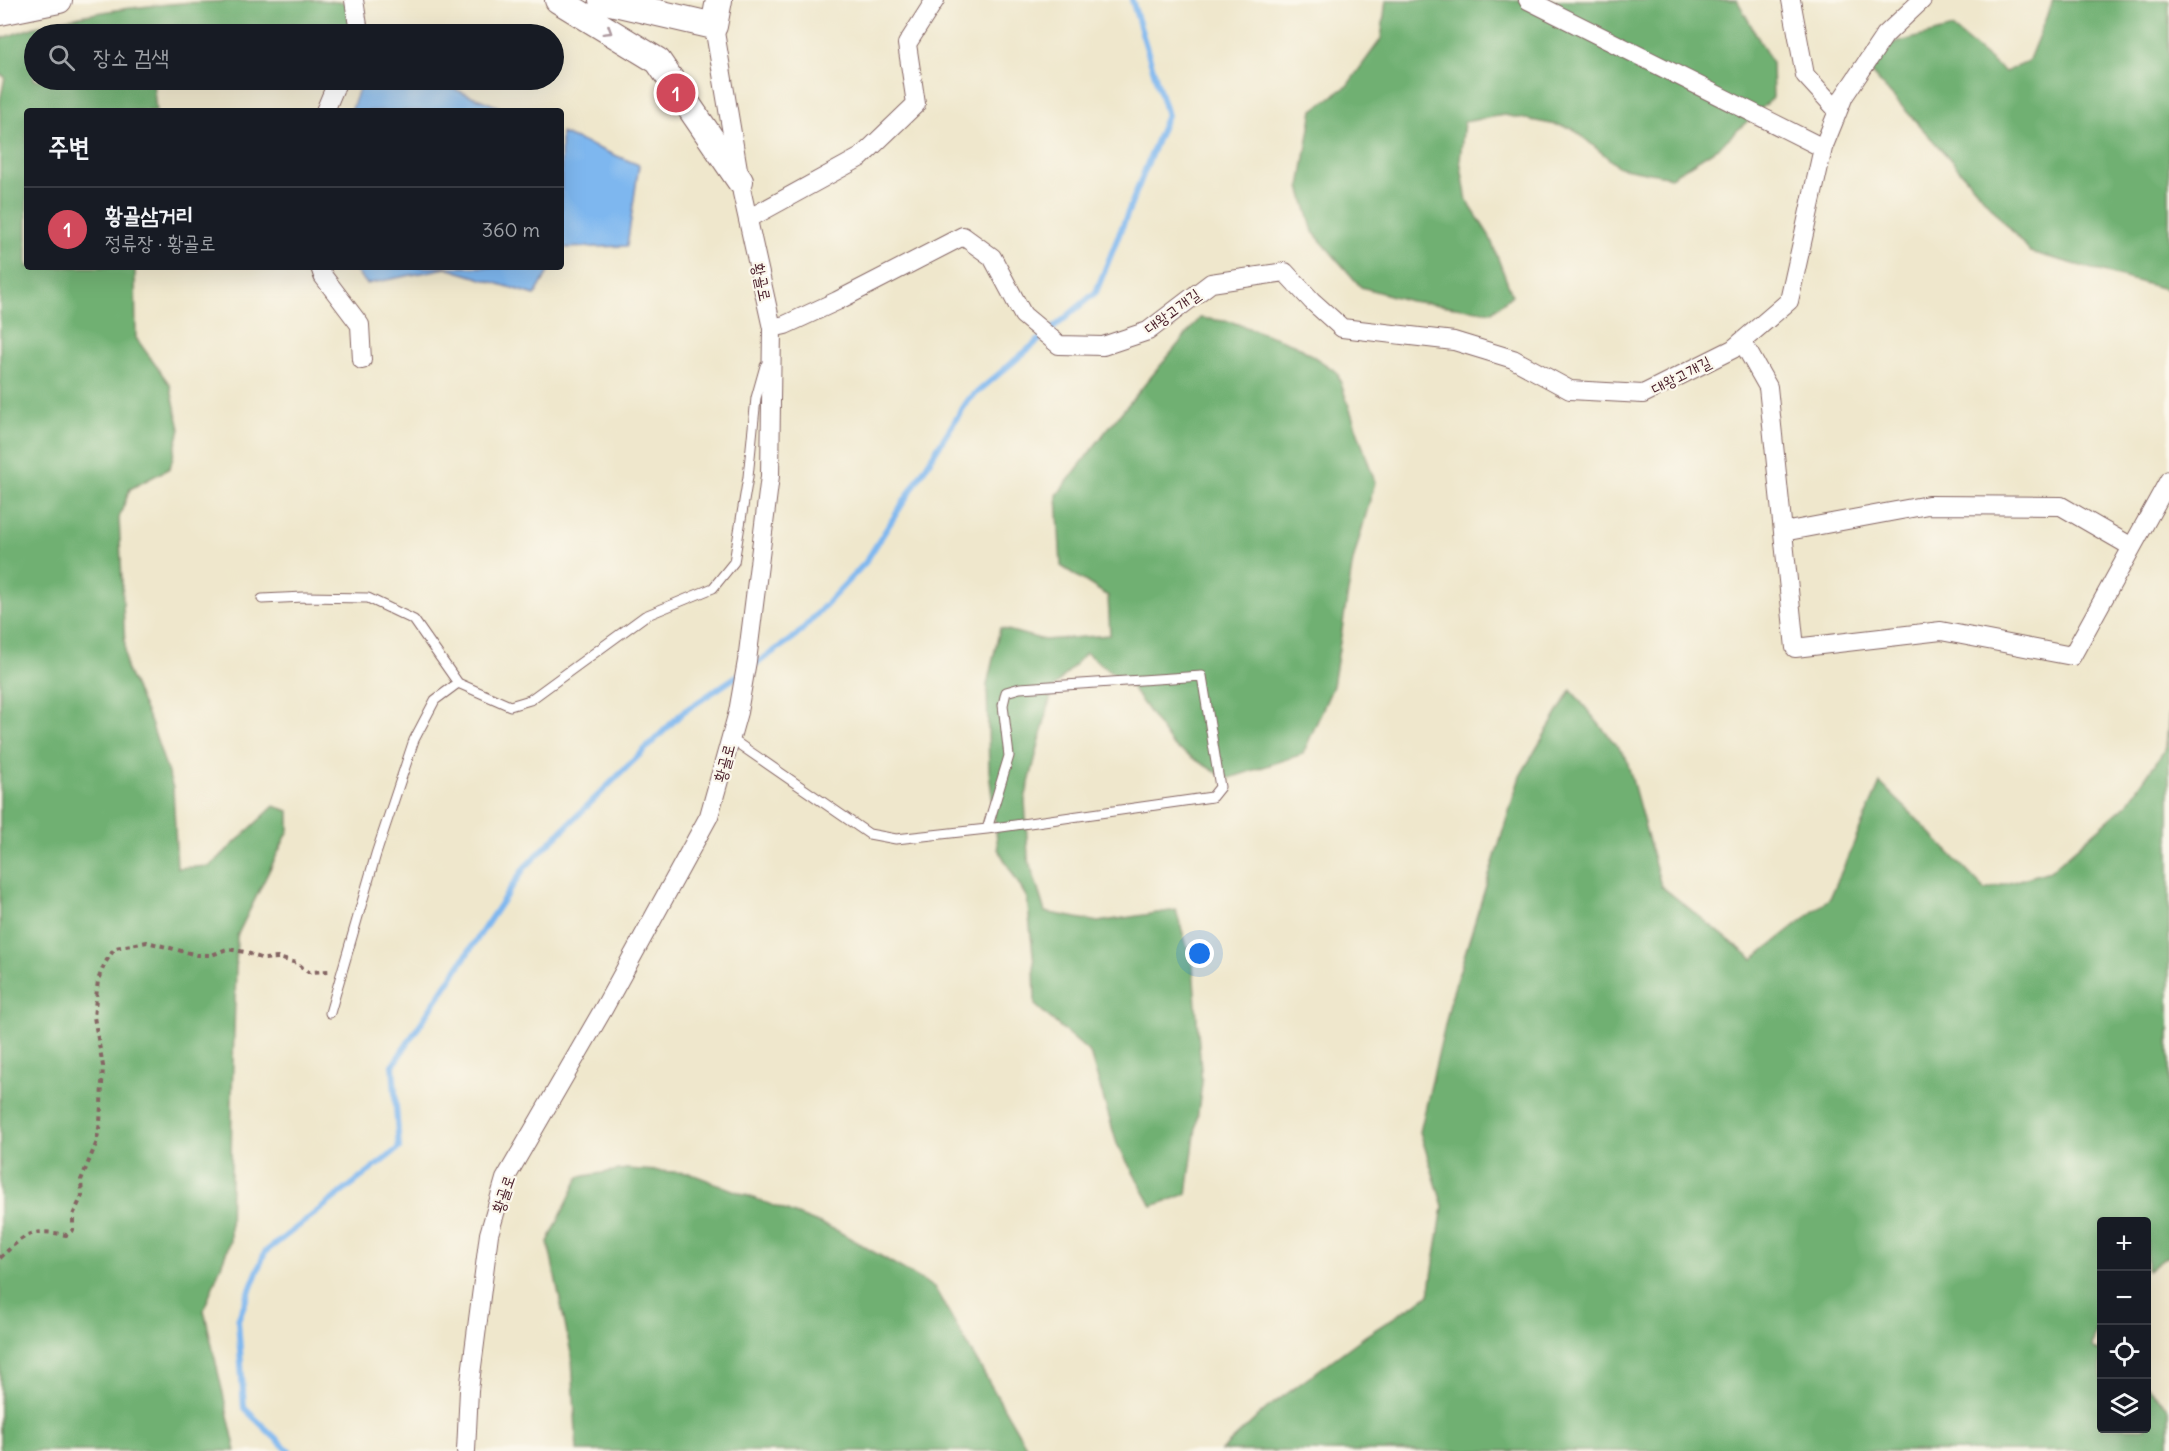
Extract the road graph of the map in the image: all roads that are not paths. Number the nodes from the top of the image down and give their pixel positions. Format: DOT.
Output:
graph roads {
  1 [pos="59,0"];
  2 [pos="354,0"];
  3 [pos="558,0"];
  4 [pos="602,0"];
  5 [pos="719,0"];
  6 [pos="935,0"];
  7 [pos="1528,0"];
  8 [pos="1791,0"];
  9 [pos="1922,0"];
  10 [pos="0,12"];
  11 [pos="358,24"];
  12 [pos="714,26"];
  13 [pos="334,90"];
  14 [pos="326,108"];
  15 [pos="1838,111"];
  16 [pos="1823,148"];
  17 [pos="740,181"];
  18 [pos="748,219"];
  19 [pos="321,270"];
  20 [pos="772,334"];
  21 [pos="1742,341"];
  22 [pos="362,360"];
  23 [pos="2169,480"];
  24 [pos="1783,532"];
  25 [pos="2132,547"];
  26 [pos="262,599"];
  27 [pos="458,683"];
  28 [pos="730,738"];
  29 [pos="987,829"];
  30 [pos="330,1013"];
  31 [pos="466,1451"];
  1 -- 10 [label="street"];
  2 -- 11 [label="street"];
  3 -- 17 [label="street, one-way"];
  4 -- 12 [label="street"];
  5 -- 12 [label="street"];
  6 -- 18 [label="street"];
  7 -- 16 [label="street"];
  8 -- 15 [label="street"];
  9 -- 15 [label="street, 대왕고개길"];
  12 -- 17 [label="street, 황골로"];
  13 -- 14 [label="street"];
  15 -- 16 [label="street, 대왕고개길"];
  16 -- 21 [label="street, 대왕고개길"];
  17 -- 18 [label="street, 황골로"];
  18 -- 20 [label="street, 황골로"];
  19 -- 22 [label="street"];
  20 -- 21 [label="street, 대왕고개길"];
  20 -- 27 [label="lane"];
  20 -- 28 [label="street, 황골로"];
  21 -- 24 [label="street"];
  23 -- 25 [label="street"];
  24 -- 25 [label="street"];
  24 -- 25 [label="street"];
  26 -- 27 [label="lane"];
  27 -- 30 [label="lane"];
  28 -- 29 [label="lane"];
  28 -- 31 [label="street, 황골로"];
  29 -- 29 [label="lane"];
}
